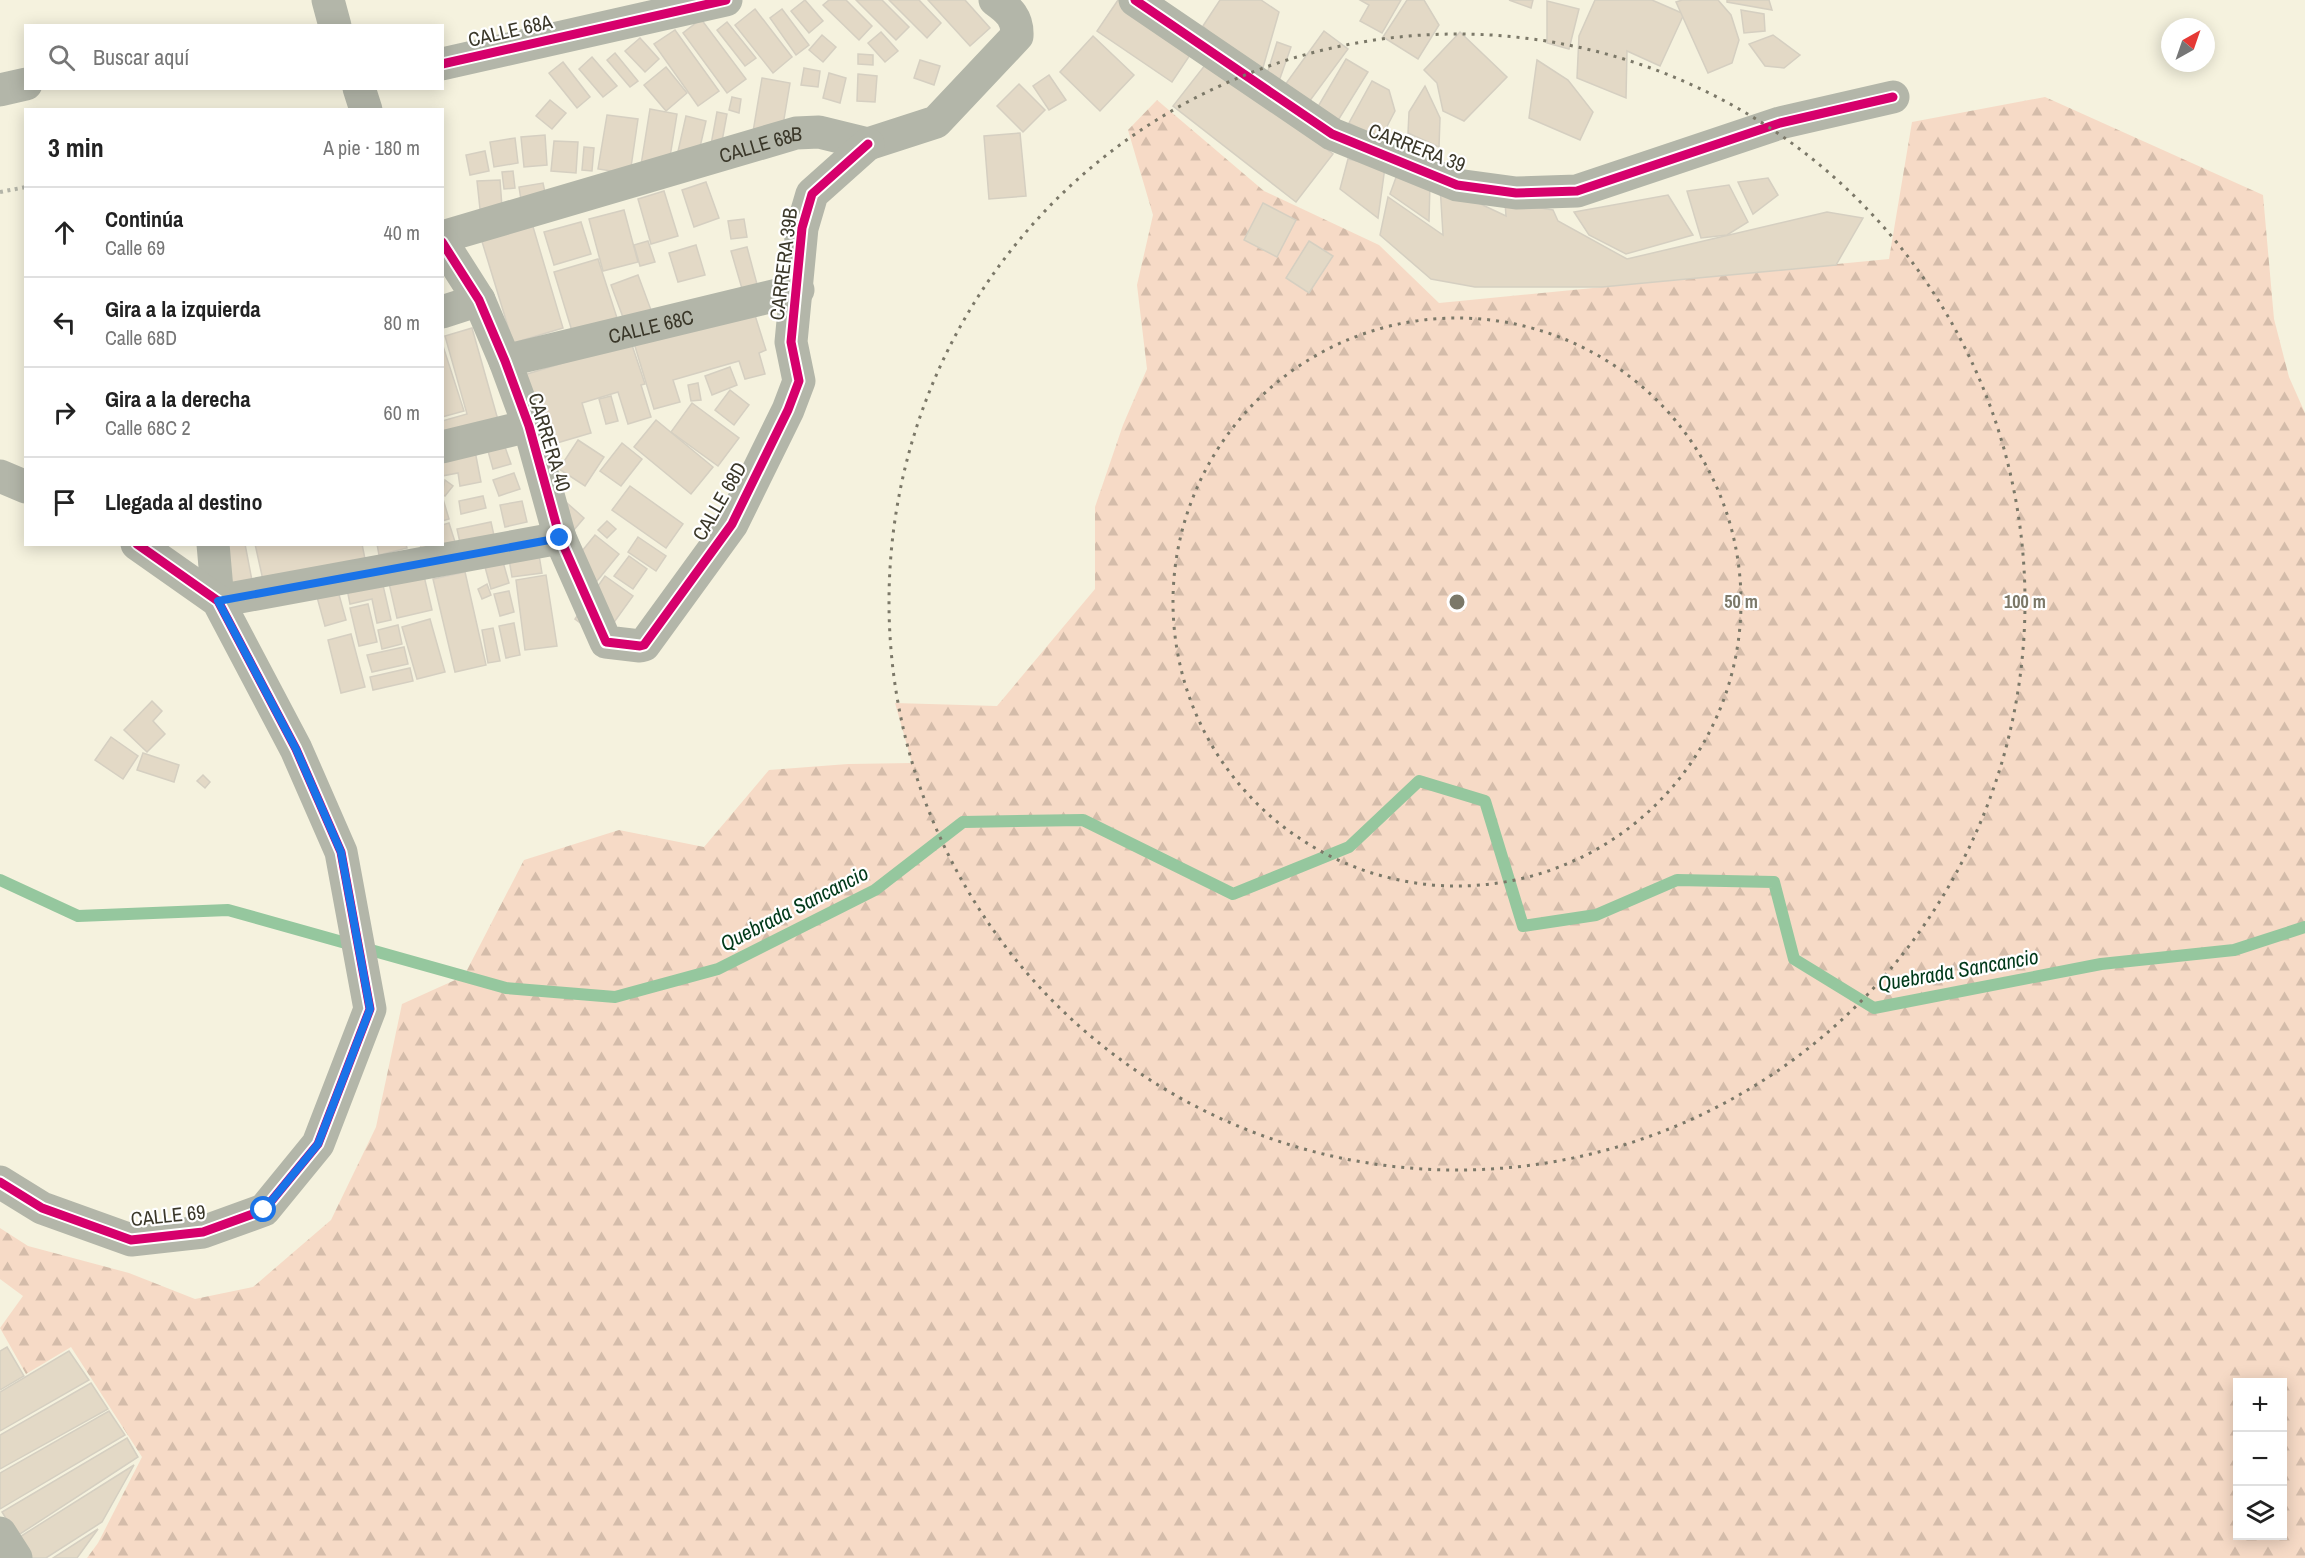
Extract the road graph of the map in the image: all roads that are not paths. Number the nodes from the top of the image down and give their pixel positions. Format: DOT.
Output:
graph roads {
  1 [pos="726,0"];
  2 [pos="1135,0"];
  3 [pos="1001,4"];
  4 [pos="444,64"];
  5 [pos="24,84"];
  6 [pos="0,90"];
  7 [pos="359,90"];
  8 [pos="1893,97"];
  9 [pos="365,108"];
  10 [pos="868,144"];
  11 [pos="444,236"];
  12 [pos="444,245"];
  13 [pos="798,290"];
  14 [pos="479,300"];
  15 [pos="444,311"];
  16 [pos="791,342"];
  17 [pos="505,361"];
  18 [pos="529,426"];
  19 [pos="444,447"];
  20 [pos="0,476"];
  21 [pos="24,486"];
  22 [pos="560,538"];
  23 [pos="140,546"];
  24 [pos="213,546"];
  25 [pos="218,601"];
  26 [pos="622,645"];
  27 [pos="0,1182"];
  28 [pos="0,1533"];
  29 [pos="16,1558"];
  1 -- 4 [label="street, CALLE 68A"];
  2 -- 8 [label="street, CARRERA 39"];
  3 -- 10 [label="street"];
  5 -- 6 [label="street"];
  7 -- 9 [label="street"];
  10 -- 11 [label="street, CALLE 68B"];
  10 -- 13 [label="street, CARRERA 39B"];
  12 -- 14 [label="street, CARRERA 40"];
  13 -- 16 [label="street, CARRERA 39B"];
  13 -- 17 [label="street, CALLE 68C"];
  14 -- 15 [label="street"];
  14 -- 17 [label="street, CARRERA 40"];
  16 -- 26 [label="street, CALLE 68D"];
  17 -- 18 [label="street, CARRERA 40"];
  18 -- 19 [label="street"];
  18 -- 22 [label="street, CARRERA 40"];
  20 -- 21 [label="street"];
  22 -- 25 [label="street"];
  22 -- 26 [label="street, CARRERA 40"];
  23 -- 25 [label="street"];
  24 -- 25 [label="street"];
  25 -- 27 [label="street, CALLE 69"];
  28 -- 29 [label="street"];
}
